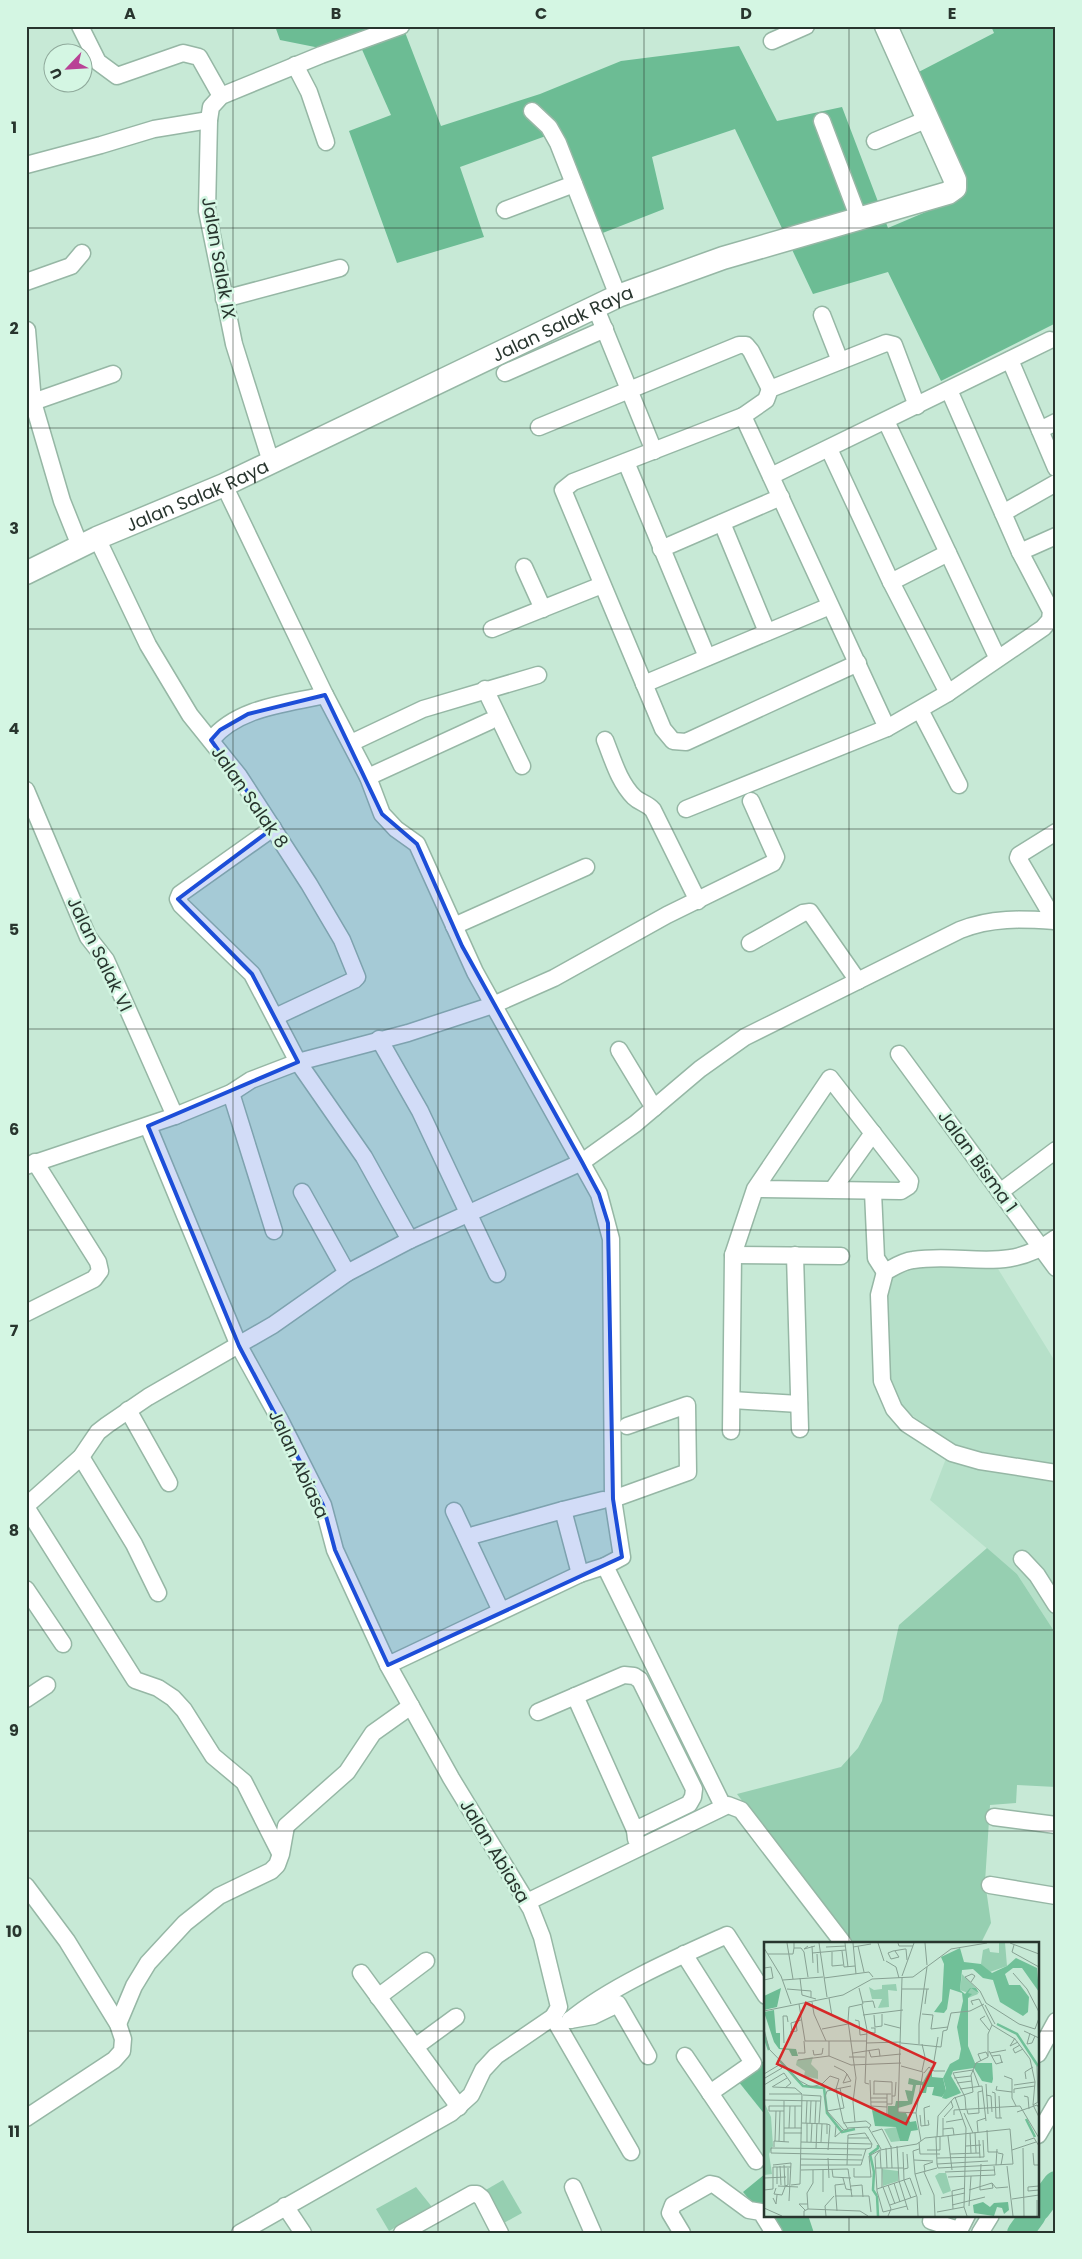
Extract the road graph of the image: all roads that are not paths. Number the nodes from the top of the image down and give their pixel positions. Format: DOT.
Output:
graph roads {
  1 [pos="80,26"];
  2 [pos="402,26"];
  3 [pos="806,26"];
  4 [pos="886,26"];
  5 [pos="772,41"];
  6 [pos="295,65"];
  7 [pos="221,96"];
  8 [pos="532,111"];
  9 [pos="928,119"];
  10 [pos="209,120"];
  11 [pos="822,121"];
  12 [pos="875,141"];
  13 [pos="326,142"];
  14 [pos="26,165"];
  15 [pos="574,184"];
  16 [pos="506,210"];
  17 [pos="859,219"];
  18 [pos="82,253"];
  19 [pos="340,268"];
  20 [pos="26,282"];
  21 [pos="618,296"];
  22 [pos="224,299"];
  23 [pos="595,306"];
  24 [pos="822,315"];
  25 [pos="605,329"];
  26 [pos="27,330"];
  27 [pos="1050,340"];
  28 [pos="1010,360"];
  29 [pos="840,361"];
  30 [pos="505,373"];
  31 [pos="113,374"];
  32 [pos="630,389"];
  33 [pos="770,389"];
  34 [pos="949,390"];
  35 [pos="33,402"];
  36 [pos="917,406"];
  37 [pos="743,416"];
  38 [pos="886,421"];
  39 [pos="1056,422"];
  40 [pos="539,427"];
  41 [pos="1040,430"];
  42 [pos="829,449"];
  43 [pos="654,451"];
  44 [pos="271,462"];
  45 [pos="626,462"];
  46 [pos="1056,468"];
  47 [pos="771,476"];
  48 [pos="1056,483"];
  49 [pos="224,485"];
  50 [pos="781,497"];
  51 [pos="1003,513"];
  52 [pos="722,523"];
  53 [pos="1056,536"];
  54 [pos="89,542"];
  55 [pos="661,549"];
  56 [pos="1020,552"];
  57 [pos="948,553"];
  58 [pos="524,567"];
  59 [pos="26,573"];
  60 [pos="892,582"];
  61 [pos="602,585"];
  62 [pos="830,606"];
  63 [pos="542,609"];
  64 [pos="492,629"];
  65 [pos="767,632"];
  66 [pos="707,657"];
  67 [pos="998,657"];
  68 [pos="858,663"];
  69 [pos="538,675"];
  70 [pos="644,684"];
  71 [pos="485,689"];
  72 [pos="948,693"];
  73 [pos="325,695"];
  74 [pos="920,710"];
  75 [pos="490,721"];
  76 [pos="887,728"];
  77 [pos="211,740"];
  78 [pos="605,740"];
  79 [pos="351,743"];
  80 [pos="522,766"];
  81 [pos="368,777"];
  82 [pos="960,785"];
  83 [pos="26,790"];
  84 [pos="751,801"];
  85 [pos="686,809"];
  86 [pos="273,828"];
  87 [pos="1056,832"];
  88 [pos="586,867"];
  89 [pos="698,901"];
  90 [pos="1055,921"];
  91 [pos="454,926"];
  92 [pos="750,943"];
  93 [pos="858,981"];
  94 [pos="493,1005"];
  95 [pos="276,1017"];
  96 [pos="379,1039"];
  97 [pos="619,1050"];
  98 [pos="900,1054"];
  99 [pos="298,1062"];
  100 [pos="231,1093"];
  101 [pos="654,1108"];
  102 [pos="175,1116"];
  103 [pos="148,1126"];
  104 [pos="873,1133"];
  105 [pos="1056,1150"];
  106 [pos="582,1162"];
  107 [pos="31,1164"];
  108 [pos="755,1189"];
  109 [pos="833,1189"];
  110 [pos="302,1192"];
  111 [pos="873,1192"];
  112 [pos="1000,1192"];
  113 [pos="469,1213"];
  114 [pos="274,1231"];
  115 [pos="1056,1238"];
  116 [pos="410,1240"];
  117 [pos="1042,1248"];
  118 [pos="733,1255"];
  119 [pos="795,1255"];
  120 [pos="841,1256"];
  121 [pos="1056,1268"];
  122 [pos="885,1272"];
  123 [pos="347,1273"];
  124 [pos="497,1274"];
  125 [pos="26,1313"];
  126 [pos="239,1346"];
  127 [pos="732,1400"];
  128 [pos="800,1404"];
  129 [pos="128,1410"];
  130 [pos="627,1426"];
  131 [pos="800,1429"];
  132 [pos="732,1431"];
  133 [pos="81,1457"];
  134 [pos="1056,1473"];
  135 [pos="169,1483"];
  136 [pos="28,1500"];
  137 [pos="608,1500"];
  138 [pos="563,1510"];
  139 [pos="454,1511"];
  140 [pos="474,1535"];
  141 [pos="1022,1559"];
  142 [pos="605,1566"];
  143 [pos="579,1570"];
  144 [pos="26,1589"];
  145 [pos="158,1593"];
  146 [pos="1056,1604"];
  147 [pos="502,1606"];
  148 [pos="63,1644"];
  149 [pos="388,1665"];
  150 [pos="47,1685"];
  151 [pos="575,1696"];
  152 [pos="26,1699"];
  153 [pos="411,1706"];
  154 [pos="538,1712"];
  155 [pos="723,1806"];
  156 [pos="994,1817"];
  157 [pos="1056,1825"];
  158 [pos="635,1830"];
  159 [pos="632,1850"];
  160 [pos="281,1854"];
  161 [pos="990,1885"];
  162 [pos="26,1886"];
  163 [pos="1056,1896"];
  164 [pos="527,1902"];
  165 [pos="842,1942"];
  166 [pos="684,1954"];
  167 [pos="426,1961"];
  168 [pos="361,1973"];
  169 [pos="764,1993"];
  170 [pos="378,1997"];
  171 [pos="456,2017"];
  172 [pos="553,2017"];
  173 [pos="570,2020"];
  174 [pos="1056,2021"];
  175 [pos="118,2024"];
  176 [pos="1042,2037"];
  177 [pos="415,2047"];
  178 [pos="648,2056"];
  179 [pos="685,2056"];
  180 [pos="710,2093"];
  181 [pos="1056,2104"];
  182 [pos="459,2107"];
  183 [pos="26,2118"];
  184 [pos="1040,2132"];
  185 [pos="631,2152"];
  186 [pos="756,2161"];
  187 [pos="573,2186"];
  188 [pos="285,2206"];
  189 [pos="966,2216"];
  190 [pos="990,2216"];
  191 [pos="931,2221"];
  192 [pos="958,2232"];
  193 [pos="240,2233"];
  194 [pos="302,2233"];
  195 [pos="402,2233"];
  196 [pos="500,2233"];
  197 [pos="593,2233"];
  198 [pos="682,2233"];
  199 [pos="774,2233"];
  200 [pos="980,2233"];
  1 -- 7 [label="street"];
  2 -- 6 [label="street"];
  3 -- 5 [label="street"];
  4 -- 9 [label="street, Jalan Salak Raya"];
  6 -- 7 [label="street"];
  6 -- 13 [label="street"];
  7 -- 10 [label="street, Jalan Salak IX"];
  8 -- 15 [label="street"];
  9 -- 12 [label="street"];
  9 -- 17 [label="street, Jalan Salak Raya"];
  10 -- 14 [label="street"];
  10 -- 22 [label="street, Jalan Salak IX"];
  11 -- 17 [label="street"];
  15 -- 16 [label="street"];
  15 -- 21 [label="street"];
  17 -- 21 [label="street, Jalan Salak Raya"];
  18 -- 20 [label="street"];
  19 -- 22 [label="street"];
  21 -- 23 [label="street, Jalan Salak Raya"];
  22 -- 44 [label="street, Jalan Salak IX"];
  23 -- 25 [label="street"];
  23 -- 44 [label="street, Jalan Salak Raya"];
  24 -- 29 [label="street"];
  25 -- 30 [label="street"];
  25 -- 32 [label="street"];
  26 -- 35 [label="street, Jalan Salak 8"];
  27 -- 28 [label="street"];
  28 -- 34 [label="street"];
  28 -- 41 [label="street"];
  29 -- 33 [label="street"];
  29 -- 36 [label="street"];
  31 -- 35 [label="street"];
  32 -- 33 [label="street"];
  32 -- 40 [label="street"];
  32 -- 43 [label="street"];
  33 -- 37 [label="street"];
  34 -- 36 [label="street"];
  34 -- 51 [label="street"];
  35 -- 54 [label="street, Jalan Salak 8"];
  36 -- 38 [label="street"];
  37 -- 43 [label="street"];
  37 -- 47 [label="street"];
  38 -- 42 [label="street"];
  38 -- 57 [label="street"];
  39 -- 41 [label="street"];
  41 -- 46 [label="street"];
  42 -- 47 [label="street"];
  42 -- 60 [label="street"];
  43 -- 45 [label="street"];
  44 -- 49 [label="street, Jalan Salak Raya"];
  45 -- 55 [label="street"];
  45 -- 61 [label="street"];
  47 -- 50 [label="street"];
  48 -- 51 [label="street"];
  49 -- 54 [label="street, Jalan Salak Raya"];
  49 -- 73 [label="street"];
  50 -- 52 [label="street"];
  50 -- 62 [label="street"];
  51 -- 56 [label="street"];
  52 -- 55 [label="street"];
  52 -- 65 [label="street"];
  53 -- 56 [label="street"];
  54 -- 59 [label="street, Jalan Salak Raya"];
  54 -- 77 [label="street, Jalan Salak 8"];
  55 -- 66 [label="street"];
  56 -- 67 [label="street"];
  57 -- 60 [label="street"];
  57 -- 67 [label="street"];
  58 -- 63 [label="street"];
  60 -- 72 [label="street"];
  61 -- 63 [label="street"];
  61 -- 70 [label="street"];
  62 -- 65 [label="street"];
  62 -- 68 [label="street"];
  63 -- 64 [label="street"];
  65 -- 66 [label="street"];
  66 -- 70 [label="street"];
  67 -- 72 [label="street"];
  68 -- 70 [label="street"];
  68 -- 76 [label="street"];
  69 -- 71 [label="street"];
  71 -- 79 [label="street"];
  71 -- 80 [label="street"];
  72 -- 74 [label="street"];
  73 -- 77 [label="street"];
  73 -- 79 [label="street"];
  74 -- 76 [label="street"];
  74 -- 82 [label="street"];
  75 -- 81 [label="street"];
  76 -- 85 [label="street"];
  77 -- 86 [label="street, Jalan Salak 8"];
  78 -- 89 [label="street"];
  79 -- 81 [label="street"];
  81 -- 91 [label="street"];
  83 -- 102 [label="street, Jalan Salak VI"];
  84 -- 89 [label="street"];
  86 -- 95 [label="street, Jalan Salak 8"];
  86 -- 95 [label="street"];
  87 -- 90 [label="street"];
  88 -- 91 [label="street"];
  89 -- 94 [label="street"];
  90 -- 93 [label="street"];
  91 -- 94 [label="street"];
  92 -- 93 [label="street"];
  93 -- 101 [label="street"];
  94 -- 96 [label="street"];
  94 -- 106 [label="street"];
  95 -- 99 [label="street"];
  96 -- 99 [label="street"];
  96 -- 113 [label="street"];
  97 -- 101 [label="street"];
  98 -- 112 [label="street, Jalan Bisma 1"];
  99 -- 100 [label="street"];
  99 -- 116 [label="street"];
  100 -- 102 [label="street"];
  100 -- 114 [label="street"];
  101 -- 106 [label="street"];
  102 -- 103 [label="street"];
  103 -- 107 [label="street"];
  103 -- 126 [label="street, Jalan Abiasa"];
  104 -- 108 [label="street"];
  104 -- 109 [label="street"];
  104 -- 111 [label="street"];
  105 -- 112 [label="street"];
  106 -- 113 [label="street"];
  106 -- 137 [label="street"];
  107 -- 125 [label="street"];
  108 -- 109 [label="street"];
  108 -- 118 [label="street"];
  109 -- 111 [label="street"];
  110 -- 123 [label="street"];
  111 -- 122 [label="street"];
  112 -- 117 [label="street, Jalan Bisma 1"];
  113 -- 116 [label="street"];
  113 -- 124 [label="street"];
  115 -- 117 [label="street"];
  116 -- 123 [label="street"];
  117 -- 121 [label="street, Jalan Bisma 1"];
  117 -- 122 [label="street"];
  118 -- 119 [label="street"];
  118 -- 127 [label="street"];
  119 -- 120 [label="street"];
  119 -- 128 [label="street"];
  122 -- 134 [label="street"];
  123 -- 126 [label="street"];
  126 -- 129 [label="street"];
  126 -- 149 [label="street, Jalan Abiasa"];
  127 -- 128 [label="street"];
  127 -- 132 [label="street"];
  128 -- 131 [label="street"];
  129 -- 133 [label="street"];
  129 -- 135 [label="street"];
  130 -- 137 [label="street"];
  133 -- 136 [label="street"];
  133 -- 145 [label="street"];
  136 -- 160 [label="street"];
  137 -- 138 [label="street"];
  137 -- 142 [label="street"];
  138 -- 140 [label="street"];
  138 -- 143 [label="street"];
  139 -- 147 [label="street"];
  141 -- 146 [label="street"];
  142 -- 143 [label="street"];
  142 -- 155 [label="street"];
  143 -- 147 [label="street"];
  144 -- 148 [label="street"];
  147 -- 149 [label="street"];
  149 -- 153 [label="street, Jalan Abiasa"];
  150 -- 152 [label="street"];
  151 -- 154 [label="street"];
  151 -- 158 [label="street"];
  151 -- 158 [label="street"];
  153 -- 160 [label="street"];
  153 -- 164 [label="street, Jalan Abiasa"];
  155 -- 159 [label="street"];
  155 -- 165 [label="street"];
  156 -- 157 [label="street"];
  158 -- 159 [label="street"];
  159 -- 164 [label="street"];
  160 -- 175 [label="street"];
  161 -- 163 [label="street"];
  162 -- 175 [label="street"];
  164 -- 172 [label="street, Jalan Abiasa"];
  166 -- 169 [label="street"];
  166 -- 173 [label="street"];
  166 -- 180 [label="street"];
  167 -- 170 [label="street"];
  168 -- 170 [label="street"];
  170 -- 177 [label="street"];
  171 -- 177 [label="street"];
  172 -- 173 [label="street"];
  172 -- 182 [label="street"];
  172 -- 185 [label="street"];
  173 -- 178 [label="street"];
  174 -- 176 [label="street"];
  175 -- 183 [label="street"];
  177 -- 182 [label="street"];
  179 -- 180 [label="street"];
  180 -- 186 [label="street"];
  181 -- 184 [label="street"];
  182 -- 188 [label="street"];
  187 -- 197 [label="street"];
  188 -- 193 [label="street"];
  188 -- 194 [label="street"];
  189 -- 192 [label="street"];
  190 -- 200 [label="street"];
  191 -- 192 [label="street"];
  195 -- 196 [label="street"];
  198 -- 199 [label="street"];
}
